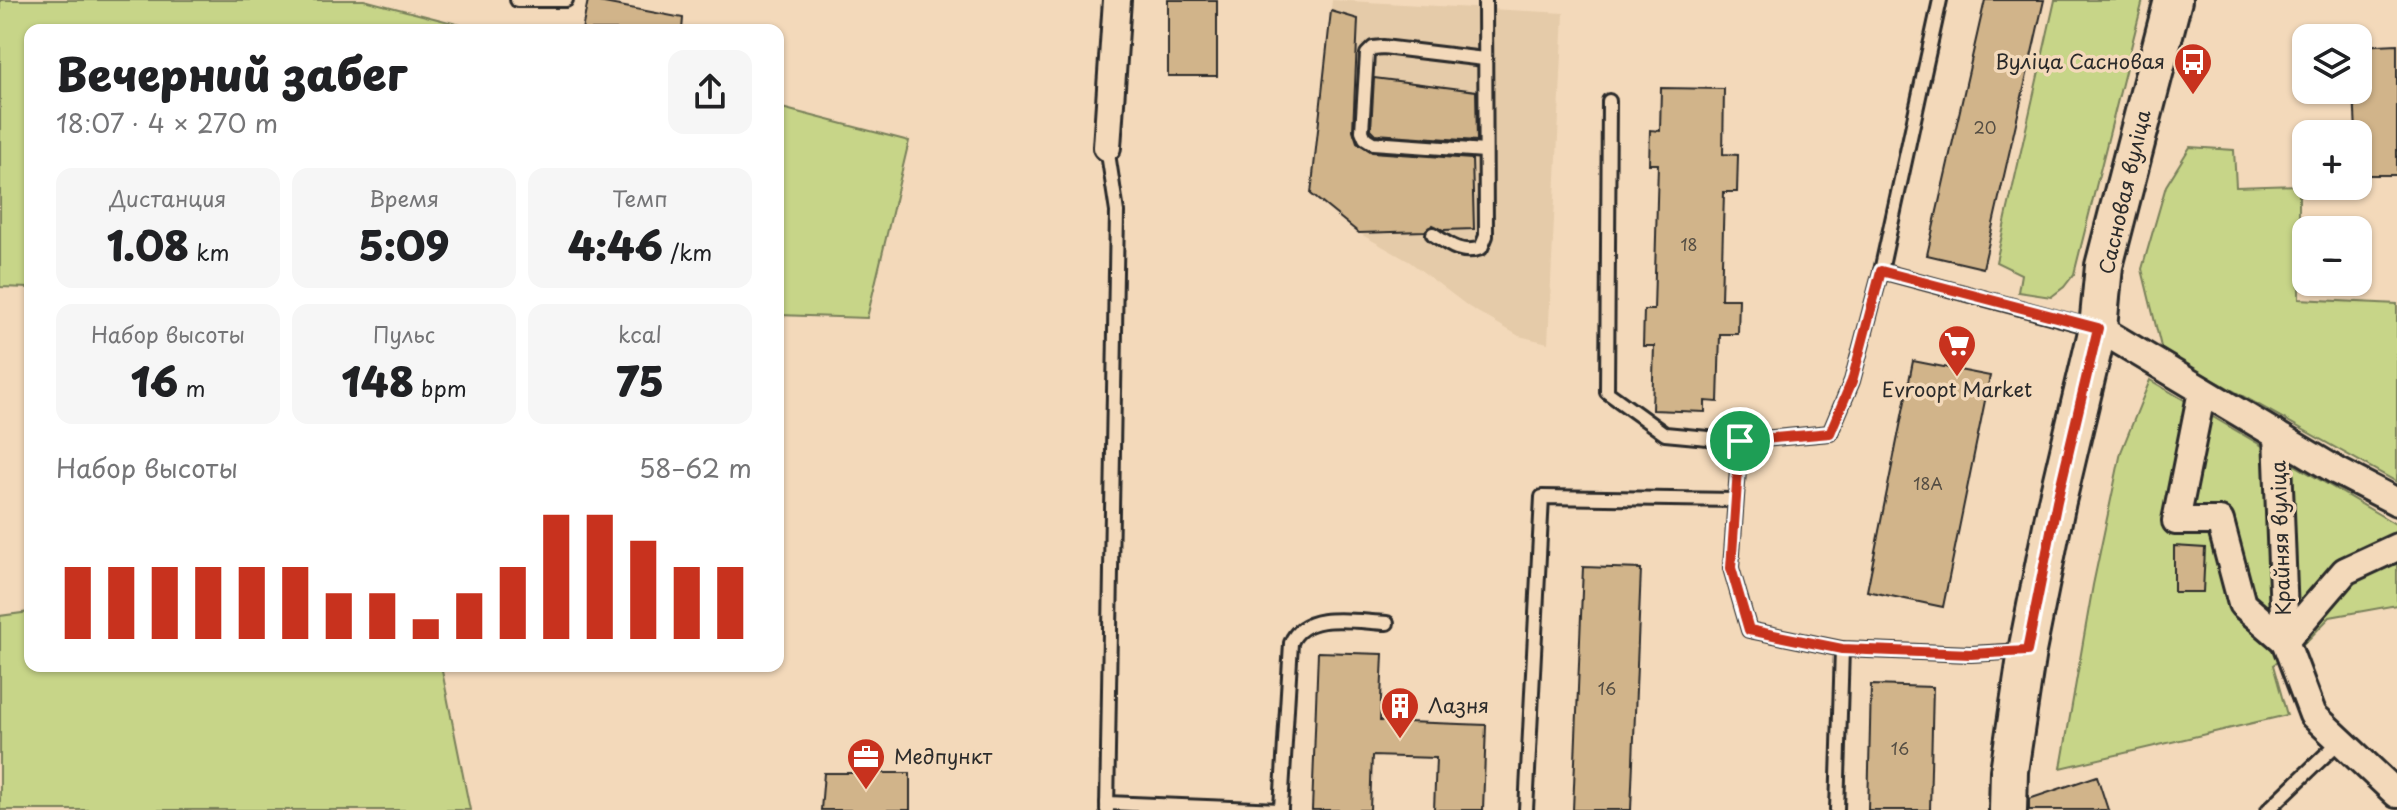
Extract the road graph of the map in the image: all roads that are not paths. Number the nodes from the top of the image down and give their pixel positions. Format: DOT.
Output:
graph roads {
  1 [pos="517,0"];
  2 [pos="566,0"];
  3 [pos="1117,0"];
  4 [pos="1485,0"];
  5 [pos="1940,0"];
  6 [pos="2173,0"];
  7 [pos="1484,59"];
  8 [pos="1609,101"];
  9 [pos="1107,147"];
  10 [pos="1485,151"];
  11 [pos="1433,234"];
  12 [pos="1881,271"];
  13 [pos="2098,328"];
  14 [pos="2202,391"];
  15 [pos="2277,435"];
  16 [pos="1740,441"];
  17 [pos="1735,500"];
  18 [pos="2397,502"];
  19 [pos="2397,547"];
  20 [pos="1387,623"];
  21 [pos="2285,641"];
  22 [pos="1842,649"];
  23 [pos="2027,651"];
  24 [pos="2340,741"];
  25 [pos="2397,794"];
  26 [pos="1107,807"];
  27 [pos="1281,809"];
  28 [pos="1526,810"];
  29 [pos="1837,810"];
  30 [pos="2008,810"];
  31 [pos="2268,810"];
  1 -- 2 [label="lane"];
  3 -- 9 [label="street"];
  4 -- 7 [label="lane"];
  5 -- 12 [label="lane"];
  6 -- 13 [label="main road, Сасновая вуліца"];
  7 -- 10 [label="lane"];
  7 -- 10 [label="lane"];
  8 -- 16 [label="lane"];
  9 -- 26 [label="lane"];
  10 -- 11 [label="lane"];
  12 -- 13 [label="lane"];
  12 -- 16 [label="lane"];
  13 -- 14 [label="street"];
  13 -- 23 [label="main road, Сасновая вуліца"];
  14 -- 15 [label="street"];
  14 -- 21 [label="street, Крайняя вуліца"];
  15 -- 18 [label="street"];
  15 -- 21 [label="street, Крайняя вуліца"];
  16 -- 17 [label="lane"];
  17 -- 22 [label="lane"];
  17 -- 28 [label="lane"];
  19 -- 21 [label="street"];
  20 -- 27 [label="lane"];
  21 -- 24 [label="street, Крайняя вуліца"];
  22 -- 23 [label="lane"];
  22 -- 29 [label="lane"];
  23 -- 30 [label="main road, Сасновая вуліца"];
  24 -- 25 [label="street, Крайняя вуліца"];
  24 -- 31 [label="lane"];
  26 -- 27 [label="lane"];
}
